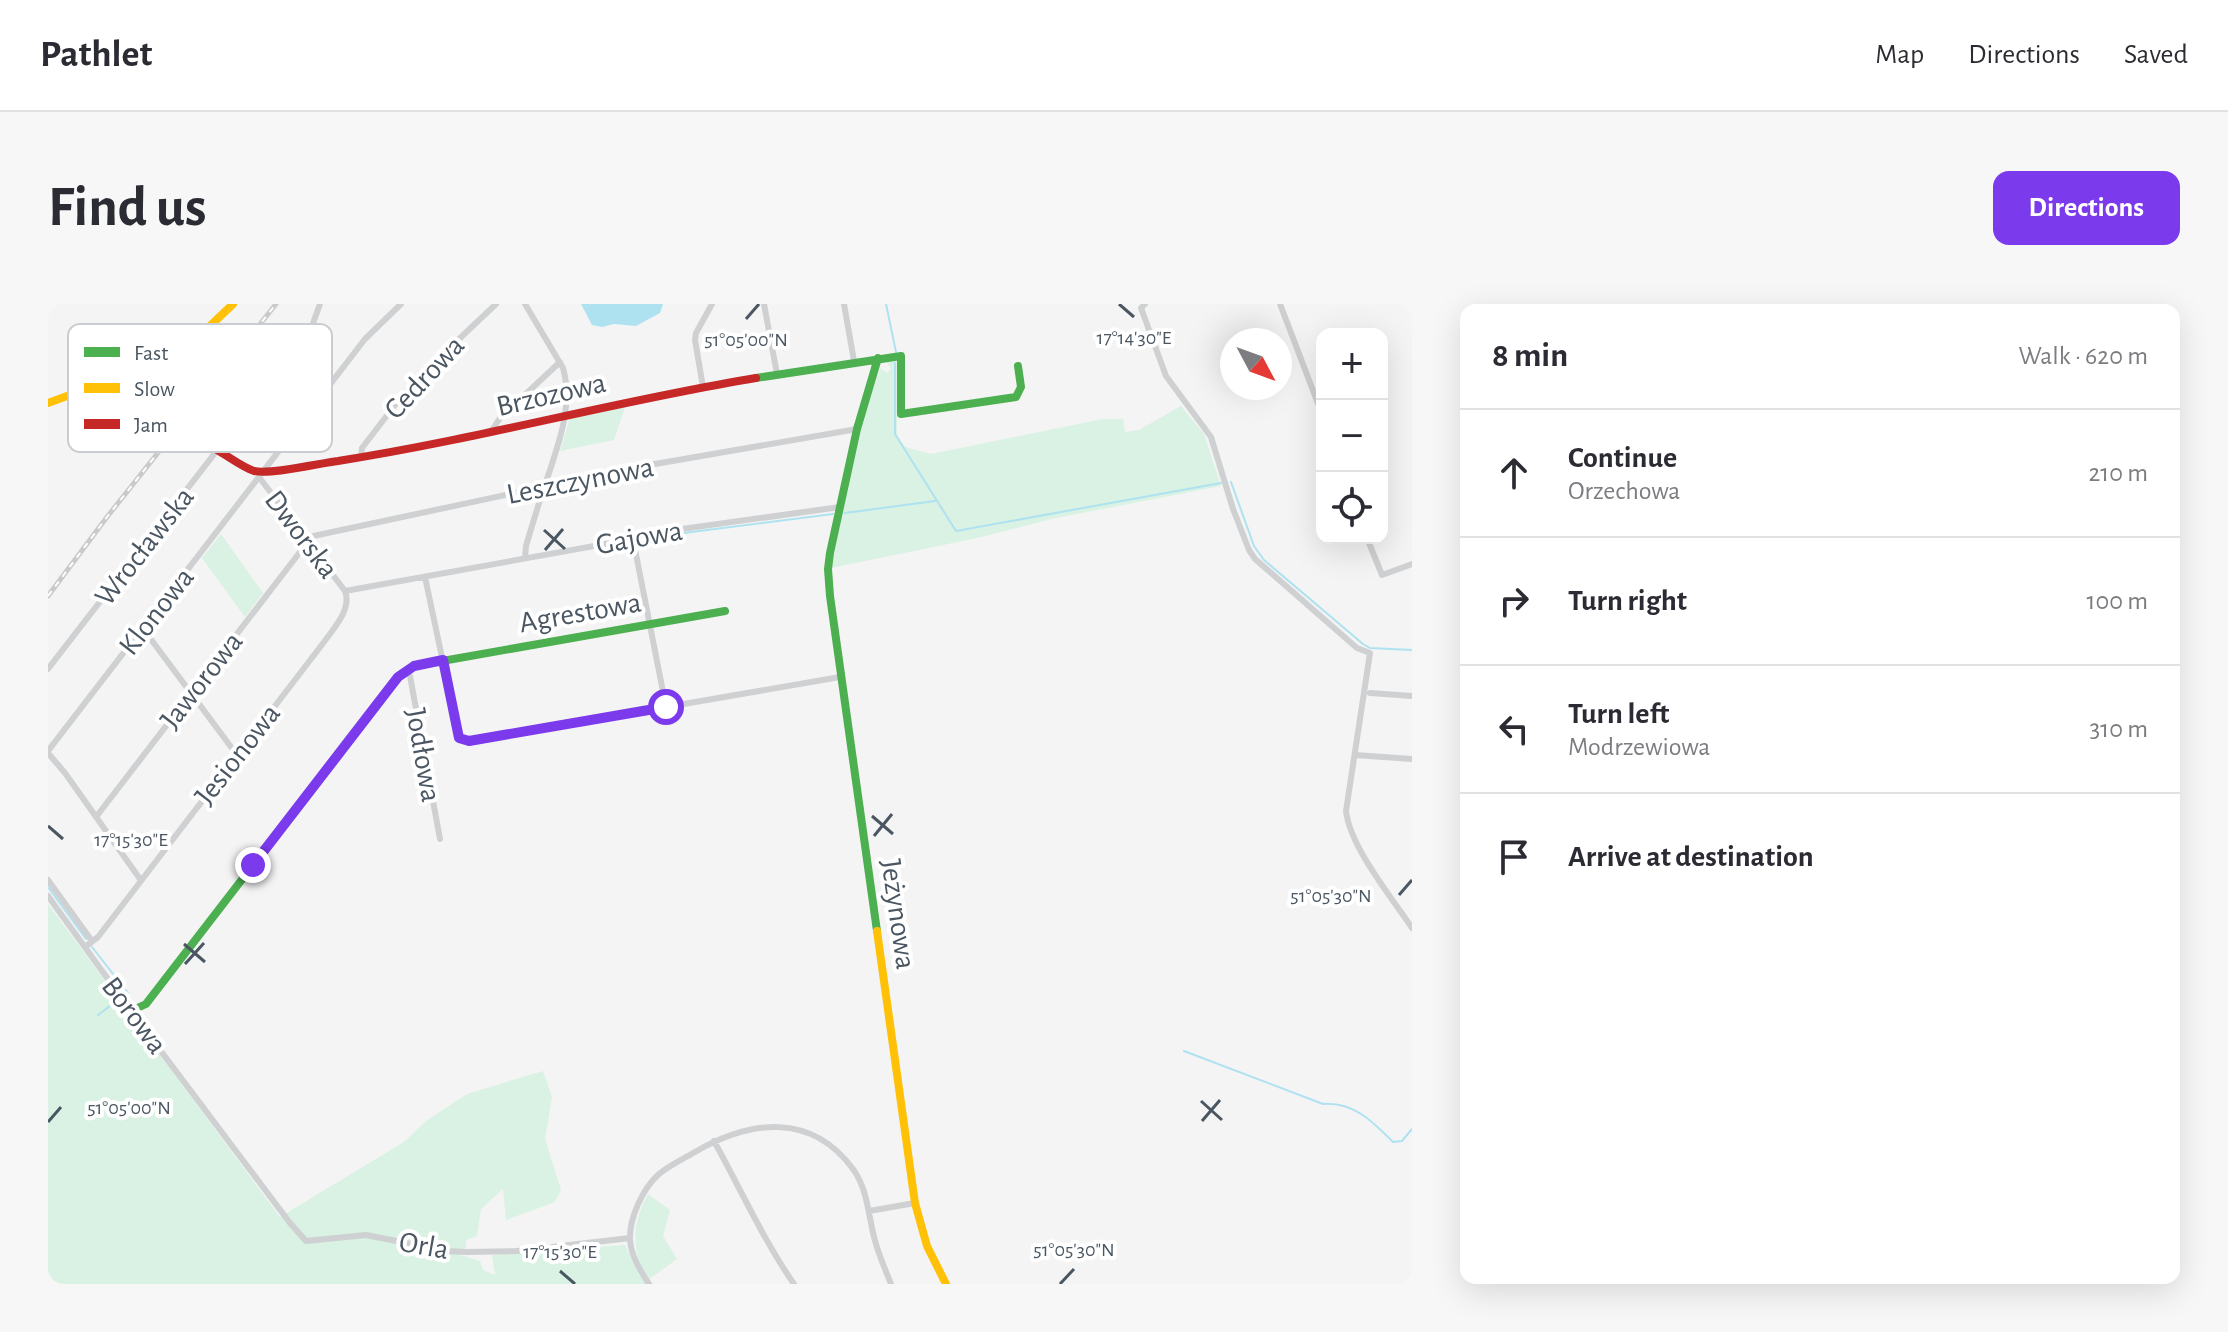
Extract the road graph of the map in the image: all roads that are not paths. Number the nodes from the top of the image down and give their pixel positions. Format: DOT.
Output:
graph roads {
  1 [pos="233,304"];
  2 [pos="320,304"];
  3 [pos="401,304"];
  4 [pos="496,304"];
  5 [pos="525,304"];
  6 [pos="712,304"];
  7 [pos="764,304"];
  8 [pos="844,304"];
  9 [pos="1280,304"];
  10 [pos="1143,306"];
  11 [pos="212,324"];
  12 [pos="312,324"];
  13 [pos="878,358"];
  14 [pos="854,361"];
  15 [pos="560,362"];
  16 [pos="1018,366"];
  17 [pos="777,374"];
  18 [pos="332,382"];
  19 [pos="703,387"];
  20 [pos="68,396"];
  21 [pos="1317,400"];
  22 [pos="48,403"];
  23 [pos="565,415"];
  24 [pos="857,429"];
  25 [pos="491,432"];
  26 [pos="215,452"];
  27 [pos="221,452"];
  28 [pos="279,452"];
  29 [pos="361,457"];
  30 [pos="262,474"];
  31 [pos="544,487"];
  32 [pos="840,507"];
  33 [pos="304,538"];
  34 [pos="633,539"];
  35 [pos="1369,544"];
  36 [pos="309,546"];
  37 [pos="525,558"];
  38 [pos="1412,564"];
  39 [pos="425,577"];
  40 [pos="345,591"];
  41 [pos="725,611"];
  42 [pos="649,624"];
  43 [pos="141,630"];
  44 [pos="443,660"];
  45 [pos="48,669"];
  46 [pos="406,671"];
  47 [pos="840,677"];
  48 [pos="1370,693"];
  49 [pos="190,694"];
  50 [pos="1412,696"];
  51 [pos="666,707"];
  52 [pos="48,752"];
  53 [pos="237,755"];
  54 [pos="1355,755"];
  55 [pos="1412,759"];
  56 [pos="96,817"];
  57 [pos="440,839"];
  58 [pos="140,879"];
  59 [pos="48,880"];
  60 [pos="48,896"];
  61 [pos="1412,928"];
  62 [pos="92,941"];
  63 [pos="85,947"];
  64 [pos="131,1011"];
  65 [pos="714,1141"];
  66 [pos="915,1203"];
  67 [pos="869,1211"];
  68 [pos="630,1238"];
  69 [pos="314,1241"];
  70 [pos="649,1284"];
  71 [pos="794,1284"];
  72 [pos="891,1284"];
  73 [pos="946,1284"];
  1 -- 11 [label="street"];
  2 -- 12 [label="street, Wrocławska"];
  3 -- 18 [label="street, Klonowa"];
  4 -- 29 [label="street, Cedrowa"];
  5 -- 15 [label="street"];
  6 -- 19 [label="street"];
  7 -- 17 [label="street"];
  8 -- 14 [label="street"];
  9 -- 21 [label="street"];
  10 -- 54 [label="street"];
  13 -- 14 [label="street, Brzozowa"];
  13 -- 16 [label="street, Brzozowa"];
  13 -- 24 [label="street, Jeżynowa"];
  14 -- 17 [label="street, Brzozowa"];
  15 -- 23 [label="street"];
  15 -- 25 [label="street"];
  17 -- 19 [label="street, Brzozowa"];
  19 -- 23 [label="street, Brzozowa"];
  20 -- 22 [label="street"];
  23 -- 25 [label="street, Brzozowa"];
  23 -- 31 [label="street"];
  24 -- 31 [label="street, Leszczynowa"];
  24 -- 32 [label="street, Jeżynowa"];
  25 -- 29 [label="street, Brzozowa"];
  26 -- 45 [label="street, Wrocławska"];
  27 -- 30 [label="street"];
  28 -- 30 [label="street, Klonowa"];
  29 -- 30 [label="street, Brzozowa"];
  30 -- 33 [label="street, Dworska"];
  30 -- 43 [label="street, Klonowa"];
  31 -- 33 [label="street, Leszczynowa"];
  31 -- 37 [label="street"];
  32 -- 34 [label="street, Gajowa"];
  32 -- 47 [label="street, Jeżynowa"];
  33 -- 36 [label="street, Dworska"];
  34 -- 37 [label="street, Gajowa"];
  34 -- 42 [label="street"];
  35 -- 38 [label="street"];
  36 -- 40 [label="street, Dworska"];
  36 -- 49 [label="street, Jaworowa"];
  37 -- 39 [label="street, Gajowa"];
  39 -- 40 [label="street, Gajowa"];
  39 -- 44 [label="street"];
  40 -- 53 [label="street, Jesionowa"];
  41 -- 42 [label="street, Agrestowa"];
  42 -- 44 [label="street, Agrestowa"];
  42 -- 51 [label="street"];
  43 -- 49 [label="street"];
  43 -- 52 [label="street, Klonowa"];
  44 -- 46 [label="street, Agrestowa"];
  44 -- 51 [label="street"];
  46 -- 57 [label="street, Jodłowa"];
  46 -- 64 [label="street"];
  47 -- 51 [label="street"];
  47 -- 66 [label="street, Jeżynowa"];
  48 -- 50 [label="street"];
  49 -- 53 [label="street"];
  49 -- 56 [label="street, Jaworowa"];
  52 -- 56 [label="street"];
  53 -- 58 [label="street, Jesionowa"];
  54 -- 55 [label="street"];
  54 -- 61 [label="street"];
  56 -- 58 [label="street"];
  58 -- 62 [label="street, Jesionowa"];
  59 -- 62 [label="street, Borowa"];
  60 -- 63 [label="street, Borowa"];
  62 -- 63 [label="street, Jesionowa"];
  63 -- 64 [label="street, Borowa"];
  64 -- 69 [label="street, Borowa"];
  65 -- 67 [label="street"];
  65 -- 68 [label="street"];
  65 -- 71 [label="street"];
  66 -- 67 [label="street"];
  66 -- 73 [label="street, Jeżynowa"];
  67 -- 72 [label="street"];
  68 -- 69 [label="street, Orla"];
  68 -- 70 [label="street"];
}
